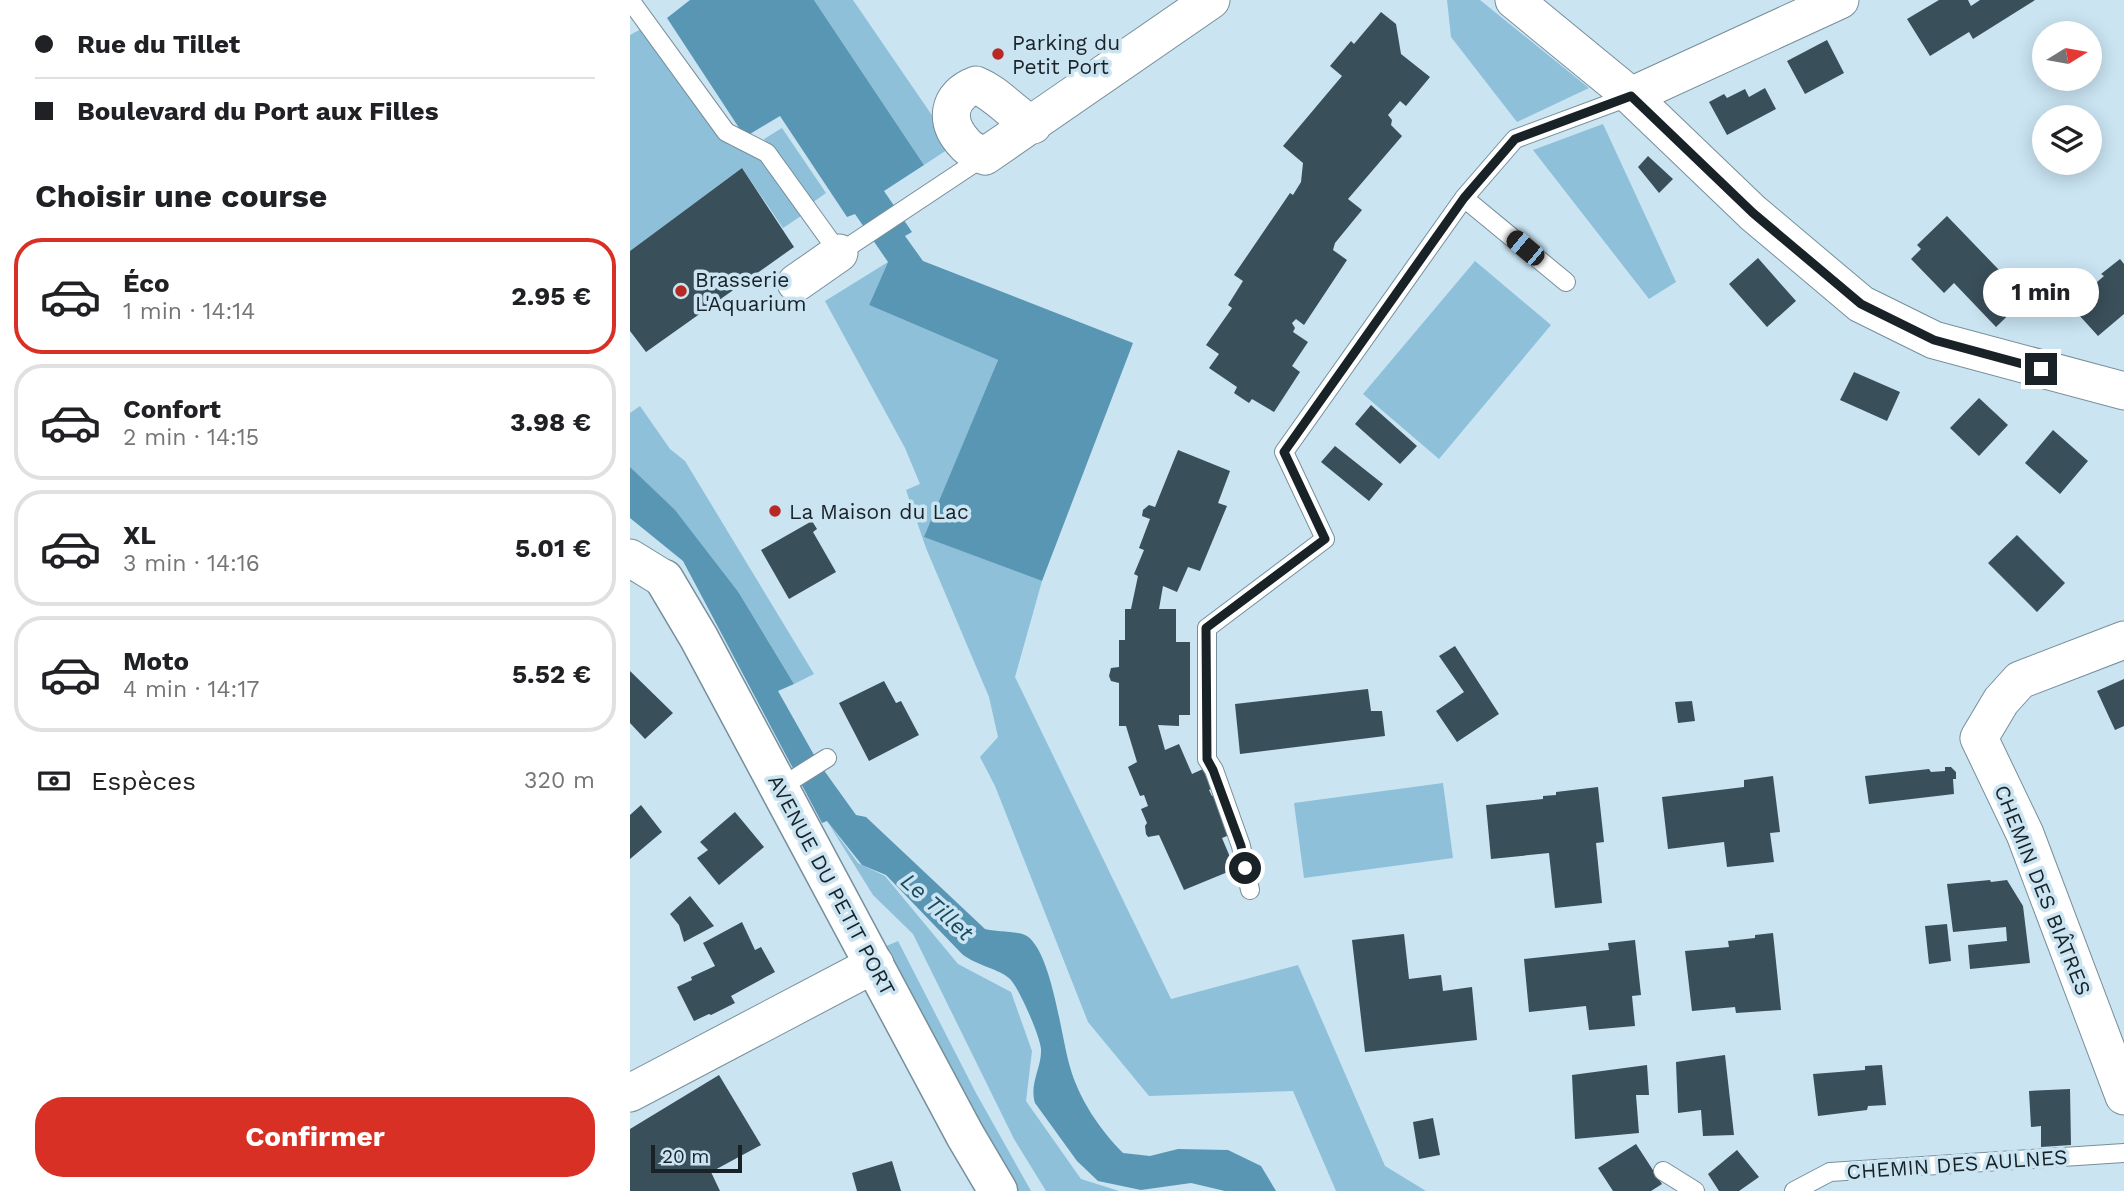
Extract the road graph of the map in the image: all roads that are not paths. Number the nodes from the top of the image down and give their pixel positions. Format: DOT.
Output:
graph roads {
  1 [pos="630,0"];
  2 [pos="1210,0"];
  3 [pos="1514,0"];
  4 [pos="1840,0"];
  5 [pos="1631,96"];
  6 [pos="1033,125"];
  7 [pos="985,156"];
  8 [pos="1464,198"];
  9 [pos="851,244"];
  10 [pos="1566,282"];
  11 [pos="796,283"];
  12 [pos="2123,398"];
  13 [pos="630,558"];
  14 [pos="647,576"];
  15 [pos="2124,640"];
  16 [pos="827,758"];
  17 [pos="792,780"];
  18 [pos="1250,890"];
  19 [pos="875,964"];
  20 [pos="630,1093"];
  21 [pos="2124,1097"];
  22 [pos="2124,1153"];
  23 [pos="1663,1171"];
  24 [pos="998,1191"];
  25 [pos="1695,1191"];
  26 [pos="1794,1191"];
  1 -- 9 [label="lane"];
  2 -- 6 [label="street"];
  3 -- 5 [label="street"];
  4 -- 5 [label="street"];
  5 -- 8 [label="lane"];
  5 -- 12 [label="street"];
  6 -- 7 [label="street"];
  6 -- 7 [label="street"];
  7 -- 9 [label="lane"];
  8 -- 10 [label="lane"];
  8 -- 18 [label="lane"];
  9 -- 11 [label="street"];
  13 -- 14 [label="street, AVENUE DU PETIT PORT"];
  14 -- 19 [label="street, AVENUE DU PETIT PORT"];
  15 -- 21 [label="street, CHEMIN DES BIÂTRES"];
  16 -- 17 [label="lane"];
  19 -- 20 [label="street"];
  19 -- 24 [label="street, AVENUE DU PETIT PORT"];
  22 -- 26 [label="lane, CHEMIN DES AULNES"];
  23 -- 25 [label="lane"];
}
